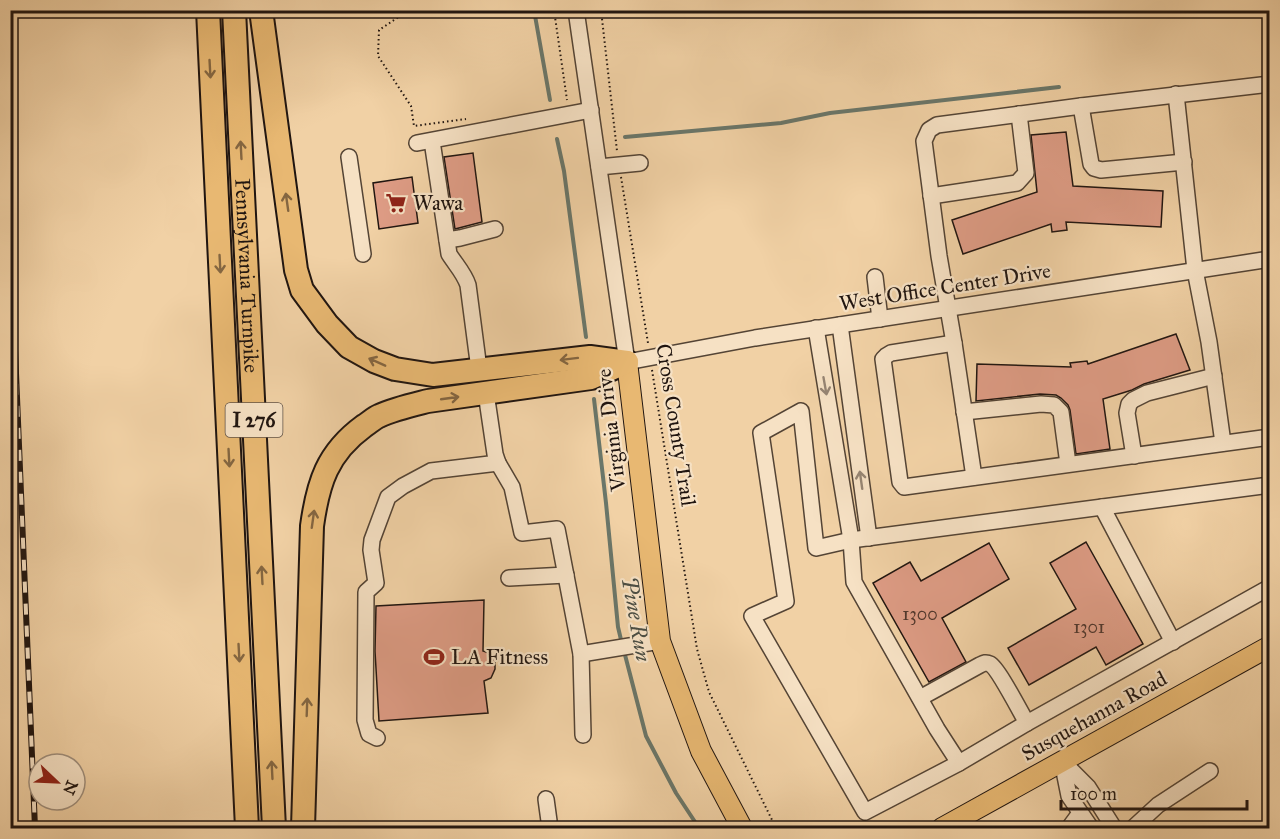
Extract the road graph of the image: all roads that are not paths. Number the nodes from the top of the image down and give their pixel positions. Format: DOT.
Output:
graph roads {
  1 [pos="208,10"];
  2 [pos="234,10"];
  3 [pos="261,10"];
  4 [pos="576,10"];
  5 [pos="1269,84"];
  6 [pos="1176,94"];
  7 [pos="1081,105"];
  8 [pos="591,110"];
  9 [pos="1019,114"];
  10 [pos="349,157"];
  11 [pos="1184,162"];
  12 [pos="640,163"];
  13 [pos="599,167"];
  14 [pos="931,196"];
  15 [pos="495,229"];
  16 [pos="447,240"];
  17 [pos="363,254"];
  18 [pos="1269,259"];
  19 [pos="1196,270"];
  20 [pos="875,277"];
  21 [pos="948,308"];
  22 [pos="880,319"];
  23 [pos="840,325"];
  24 [pos="816,328"];
  25 [pos="954,343"];
  26 [pos="627,362"];
  27 [pos="479,369"];
  28 [pos="1214,376"];
  29 [pos="486,393"];
  30 [pos="964,412"];
  31 [pos="1269,437"];
  32 [pos="1222,443"];
  33 [pos="1134,456"];
  34 [pos="498,464"];
  35 [pos="1068,464"];
  36 [pos="974,477"];
  37 [pos="1269,485"];
  38 [pos="1102,507"];
  39 [pos="869,538"];
  40 [pos="851,540"];
  41 [pos="566,575"];
  42 [pos="509,578"];
  43 [pos="1269,587"];
  44 [pos="660,641"];
  45 [pos="1173,642"];
  46 [pos="1269,646"];
  47 [pos="581,654"];
  48 [pos="920,698"];
  49 [pos="1027,723"];
  50 [pos="582,735"];
  51 [pos="377,738"];
  52 [pos="1062,761"];
  53 [pos="958,763"];
  54 [pos="1210,771"];
  55 [pos="546,799"];
  56 [pos="1080,813"];
  57 [pos="549,821"];
  58 [pos="247,828"];
  59 [pos="274,828"];
  60 [pos="303,828"];
  61 [pos="742,828"];
  62 [pos="942,828"];
  63 [pos="1069,828"];
  64 [pos="1091,828"];
  65 [pos="1114,828"];
  66 [pos="1133,828"];
  1 -- 58 [label="highway, Pennsylvania Turnpike / I 276, one-way"];
  59 -- 2 [label="highway, Pennsylvania Turnpike / I 276, one-way"];
  27 -- 3 [label="highway, one-way"];
  4 -- 8 [label="street, Virginia Drive"];
  5 -- 6 [label="street"];
  6 -- 7 [label="street"];
  6 -- 11 [label="street"];
  7 -- 9 [label="street"];
  7 -- 11 [label="street"];
  8 -- 13 [label="street, Virginia Drive"];
  8 -- 16 [label="street"];
  9 -- 14 [label="street"];
  9 -- 14 [label="street"];
  10 -- 17 [label="street"];
  11 -- 19 [label="street"];
  12 -- 13 [label="street"];
  13 -- 26 [label="street, Virginia Drive"];
  14 -- 21 [label="street"];
  15 -- 16 [label="street"];
  16 -- 27 [label="street"];
  18 -- 19 [label="street, West Office Center Drive"];
  19 -- 21 [label="street, West Office Center Drive"];
  19 -- 28 [label="street"];
  20 -- 22 [label="street"];
  21 -- 22 [label="street, West Office Center Drive"];
  21 -- 25 [label="street"];
  22 -- 23 [label="street, West Office Center Drive"];
  23 -- 24 [label="street, West Office Center Drive"];
  39 -- 23 [label="street, one-way"];
  24 -- 26 [label="street, West Office Center Drive"];
  24 -- 40 [label="street, one-way"];
  25 -- 30 [label="street"];
  25 -- 36 [label="street"];
  26 -- 27 [label="highway, one-way"];
  26 -- 29 [label="highway"];
  26 -- 44 [label="main road, Virginia Drive"];
  28 -- 32 [label="street"];
  28 -- 33 [label="street"];
  29 -- 34 [label="street"];
  60 -- 29 [label="highway, one-way"];
  30 -- 35 [label="street"];
  30 -- 36 [label="street"];
  31 -- 32 [label="street"];
  32 -- 33 [label="street"];
  33 -- 35 [label="street"];
  34 -- 41 [label="street"];
  34 -- 51 [label="street"];
  35 -- 36 [label="street"];
  37 -- 38 [label="street"];
  38 -- 39 [label="street"];
  38 -- 45 [label="street"];
  39 -- 40 [label="street"];
  40 -- 48 [label="street"];
  40 -- 53 [label="street"];
  41 -- 42 [label="street"];
  41 -- 47 [label="street"];
  43 -- 45 [label="street"];
  44 -- 47 [label="street"];
  44 -- 61 [label="main road, Virginia Drive"];
  45 -- 49 [label="street"];
  46 -- 52 [label="main road, Susquehanna Road"];
  47 -- 50 [label="street"];
  48 -- 49 [label="street"];
  48 -- 53 [label="street"];
  49 -- 53 [label="street"];
  52 -- 56 [label="street"];
  52 -- 62 [label="main road, Susquehanna Road"];
  52 -- 65 [label="street"];
  54 -- 66 [label="street"];
  55 -- 57 [label="street"];
  56 -- 63 [label="street"];
  56 -- 64 [label="street"];
}
